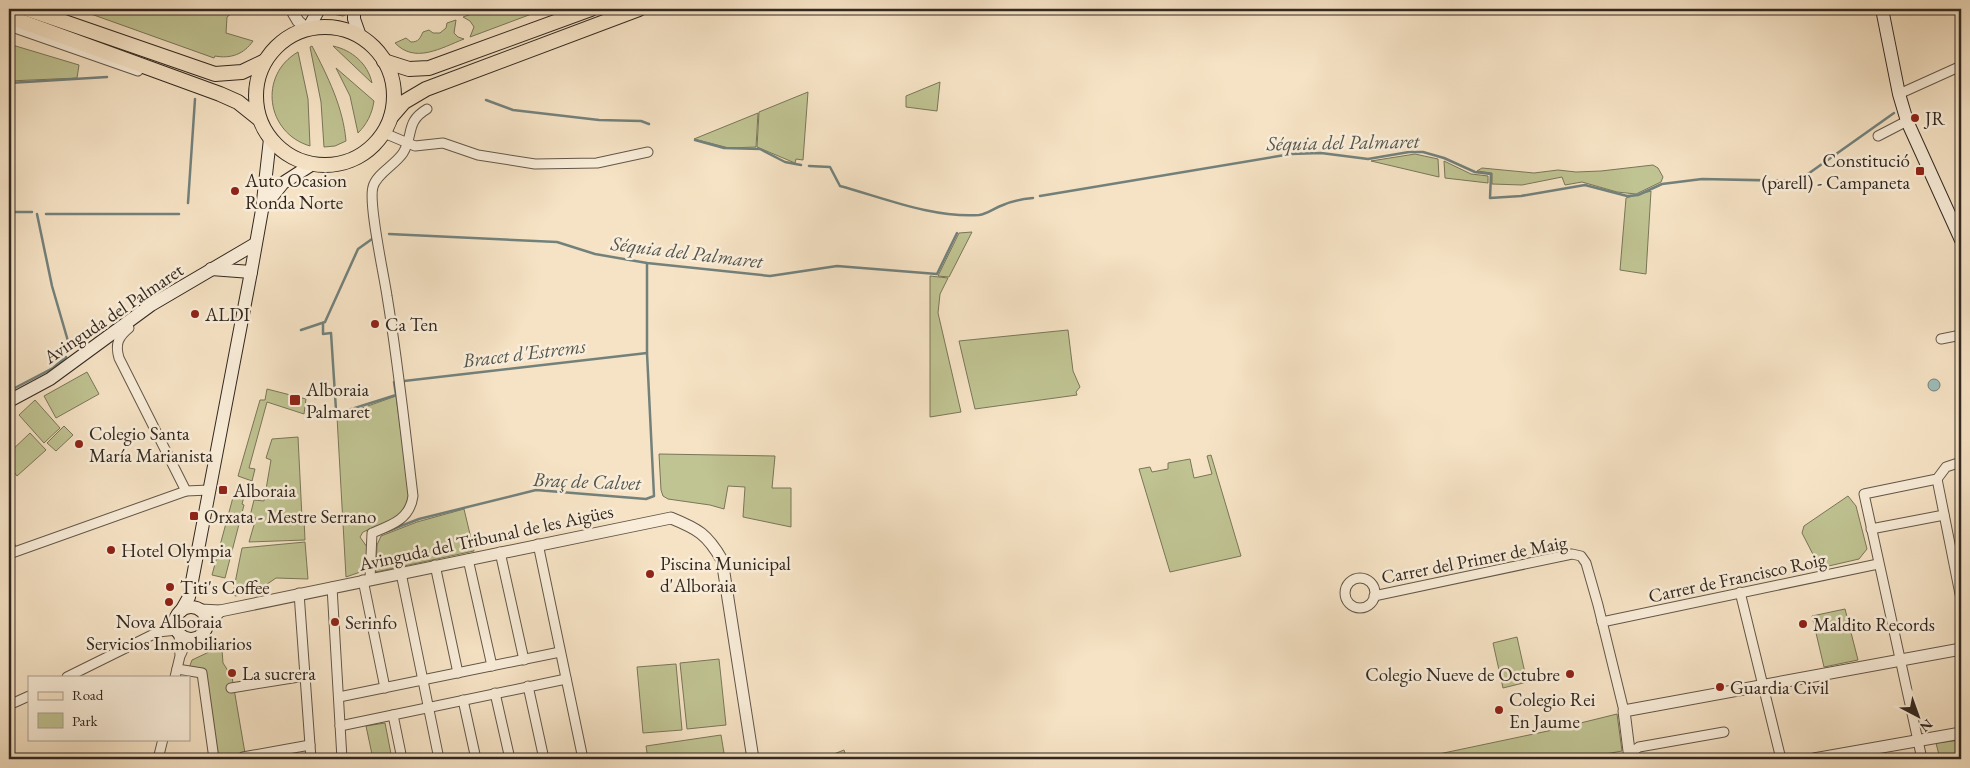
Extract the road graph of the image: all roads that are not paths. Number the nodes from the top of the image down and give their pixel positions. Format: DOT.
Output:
graph roads {
  1 [pos="27,9"];
  2 [pos="291,9"];
  3 [pos="319,9"];
  4 [pos="354,9"];
  5 [pos="591,9"];
  6 [pos="639,9"];
  7 [pos="1882,9"];
  8 [pos="9,17"];
  9 [pos="9,26"];
  10 [pos="308,29"];
  11 [pos="360,36"];
  12 [pos="265,61"];
  13 [pos="384,61"];
  14 [pos="1961,66"];
  15 [pos="204,88"];
  16 [pos="1898,94"];
  17 [pos="427,109"];
  18 [pos="391,117"];
  19 [pos="258,118"];
  20 [pos="1907,121"];
  21 [pos="384,133"];
  22 [pos="1878,136"];
  23 [pos="270,139"];
  24 [pos="407,144"];
  25 [pos="648,152"];
  26 [pos="311,165"];
  27 [pos="262,210"];
  28 [pos="1961,240"];
  29 [pos="255,244"];
  30 [pos="211,269"];
  31 [pos="251,272"];
  32 [pos="151,305"];
  33 [pos="1961,335"];
  34 [pos="1941,339"];
  35 [pos="9,401"];
  36 [pos="1961,462"];
  37 [pos="1937,479"];
  38 [pos="209,490"];
  39 [pos="186,492"];
  40 [pos="1944,515"];
  41 [pos="1871,529"];
  42 [pos="9,542"];
  43 [pos="538,544"];
  44 [pos="500,552"];
  45 [pos="11,553"];
  46 [pos="468,559"];
  47 [pos="1878,564"];
  48 [pos="435,566"];
  49 [pos="401,573"];
  50 [pos="366,580"];
  51 [pos="332,587"];
  52 [pos="1740,592"];
  53 [pos="299,593"];
  54 [pos="1374,596"];
  55 [pos="1961,599"];
  56 [pos="194,605"];
  57 [pos="220,611"];
  58 [pos="1602,622"];
  59 [pos="207,624"];
  60 [pos="182,634"];
  61 [pos="1961,648"];
  62 [pos="560,652"];
  63 [pos="524,660"];
  64 [pos="1899,662"];
  65 [pos="492,666"];
  66 [pos="176,673"];
  67 [pos="458,673"];
  68 [pos="69,676"];
  69 [pos="305,676"];
  70 [pos="566,679"];
  71 [pos="423,680"];
  72 [pos="528,686"];
  73 [pos="1763,686"];
  74 [pos="232,688"];
  75 [pos="384,688"];
  76 [pos="495,693"];
  77 [pos="28,696"];
  78 [pos="338,697"];
  79 [pos="463,700"];
  80 [pos="9,705"];
  81 [pos="429,707"];
  82 [pos="1624,711"];
  83 [pos="393,715"];
  84 [pos="340,726"];
  85 [pos="1724,732"];
  86 [pos="1961,733"];
  87 [pos="163,740"];
  88 [pos="1918,741"];
  89 [pos="310,745"];
  90 [pos="1632,750"];
  91 [pos="243,757"];
  92 [pos="158,759"];
  93 [pos="214,759"];
  94 [pos="311,759"];
  95 [pos="342,759"];
  96 [pos="402,759"];
  97 [pos="439,759"];
  98 [pos="476,759"];
  99 [pos="510,759"];
  100 [pos="544,759"];
  101 [pos="582,759"];
  102 [pos="752,759"];
  103 [pos="1782,759"];
  104 [pos="1814,759"];
  105 [pos="1922,759"];
  1 -- 12 [label="main road"];
  2 -- 10 [label="street"];
  3 -- 10 [label="main road"];
  4 -- 11 [label="main road"];
  5 -- 13 [label="main road"];
  6 -- 18 [label="main road"];
  7 -- 16 [label="main road"];
  8 -- 15 [label="main road"];
  9 -- 15 [label="street"];
  10 -- 11 [label="main road"];
  10 -- 12 [label="main road"];
  11 -- 13 [label="main road"];
  12 -- 19 [label="main road"];
  13 -- 18 [label="main road"];
  14 -- 16 [label="street"];
  15 -- 19 [label="main road"];
  16 -- 20 [label="main road"];
  17 -- 24 [label="street"];
  18 -- 21 [label="main road"];
  19 -- 23 [label="main road"];
  20 -- 22 [label="street"];
  20 -- 28 [label="main road"];
  21 -- 24 [label="street"];
  21 -- 26 [label="main road"];
  23 -- 26 [label="main road"];
  23 -- 27 [label="main road"];
  24 -- 25 [label="street"];
  24 -- 50 [label="street"];
  26 -- 27 [label="main road"];
  27 -- 29 [label="main road"];
  29 -- 30 [label="main road, Avinguda del Palmaret"];
  29 -- 31 [label="main road"];
  30 -- 31 [label="main road, Avinguda del Palmaret"];
  30 -- 32 [label="main road, Avinguda del Palmaret"];
  31 -- 38 [label="main road"];
  32 -- 35 [label="main road, Avinguda del Palmaret"];
  32 -- 39 [label="street"];
  33 -- 34 [label="street"];
  36 -- 37 [label="street"];
  37 -- 40 [label="street"];
  37 -- 41 [label="street"];
  38 -- 39 [label="street"];
  38 -- 56 [label="main road"];
  39 -- 45 [label="street"];
  40 -- 41 [label="street"];
  40 -- 55 [label="street"];
  41 -- 47 [label="street"];
  42 -- 45 [label="street"];
  43 -- 44 [label="street, Avinguda del Tribunal de les Aigües"];
  43 -- 62 [label="street"];
  43 -- 102 [label="street, Avinguda del Tribunal de les Aigües"];
  44 -- 46 [label="street, Avinguda del Tribunal de les Aigües"];
  44 -- 63 [label="street"];
  46 -- 48 [label="street, Avinguda del Tribunal de les Aigües"];
  46 -- 65 [label="street"];
  47 -- 52 [label="street, Carrer de Francisco Roig"];
  47 -- 64 [label="street"];
  48 -- 49 [label="street, Avinguda del Tribunal de les Aigües"];
  48 -- 67 [label="street"];
  49 -- 50 [label="street, Avinguda del Tribunal de les Aigües"];
  49 -- 71 [label="street"];
  50 -- 51 [label="street, Avinguda del Tribunal de les Aigües"];
  50 -- 75 [label="street"];
  51 -- 53 [label="street, Avinguda del Tribunal de les Aigües"];
  51 -- 78 [label="street"];
  52 -- 58 [label="street, Carrer de Francisco Roig"];
  52 -- 73 [label="street"];
  53 -- 57 [label="street, Avinguda del Tribunal de les Aigües"];
  53 -- 69 [label="street"];
  54 -- 58 [label="street, Carrer del Primer de Maig"];
  56 -- 57 [label="street, Avinguda del Tribunal de les Aigües"];
  56 -- 59 [label="main road"];
  56 -- 60 [label="main road"];
  57 -- 59 [label="street"];
  58 -- 82 [label="street, Carrer del Primer de Maig"];
  59 -- 60 [label="main road"];
  60 -- 66 [label="street"];
  60 -- 68 [label="street"];
  61 -- 64 [label="street"];
  62 -- 63 [label="street"];
  62 -- 70 [label="street"];
  63 -- 65 [label="street"];
  64 -- 73 [label="street"];
  64 -- 88 [label="street"];
  65 -- 67 [label="street"];
  66 -- 93 [label="street"];
  67 -- 71 [label="street"];
  69 -- 74 [label="street"];
  69 -- 89 [label="street"];
  70 -- 72 [label="street"];
  70 -- 101 [label="street"];
  71 -- 75 [label="street"];
  71 -- 81 [label="street"];
  72 -- 76 [label="street"];
  72 -- 100 [label="street"];
  73 -- 82 [label="street"];
  73 -- 103 [label="street"];
  75 -- 78 [label="street"];
  76 -- 79 [label="street"];
  76 -- 99 [label="street"];
  77 -- 80 [label="street"];
  78 -- 84 [label="street"];
  79 -- 81 [label="street"];
  79 -- 98 [label="street"];
  81 -- 83 [label="street"];
  81 -- 97 [label="street"];
  82 -- 90 [label="street, Carrer del Primer de Maig"];
  83 -- 84 [label="street"];
  83 -- 96 [label="street"];
  84 -- 95 [label="street"];
  85 -- 90 [label="street"];
  86 -- 88 [label="street"];
  87 -- 92 [label="street"];
  88 -- 104 [label="street"];
  88 -- 105 [label="street"];
  89 -- 91 [label="street"];
  89 -- 94 [label="street"];
}
